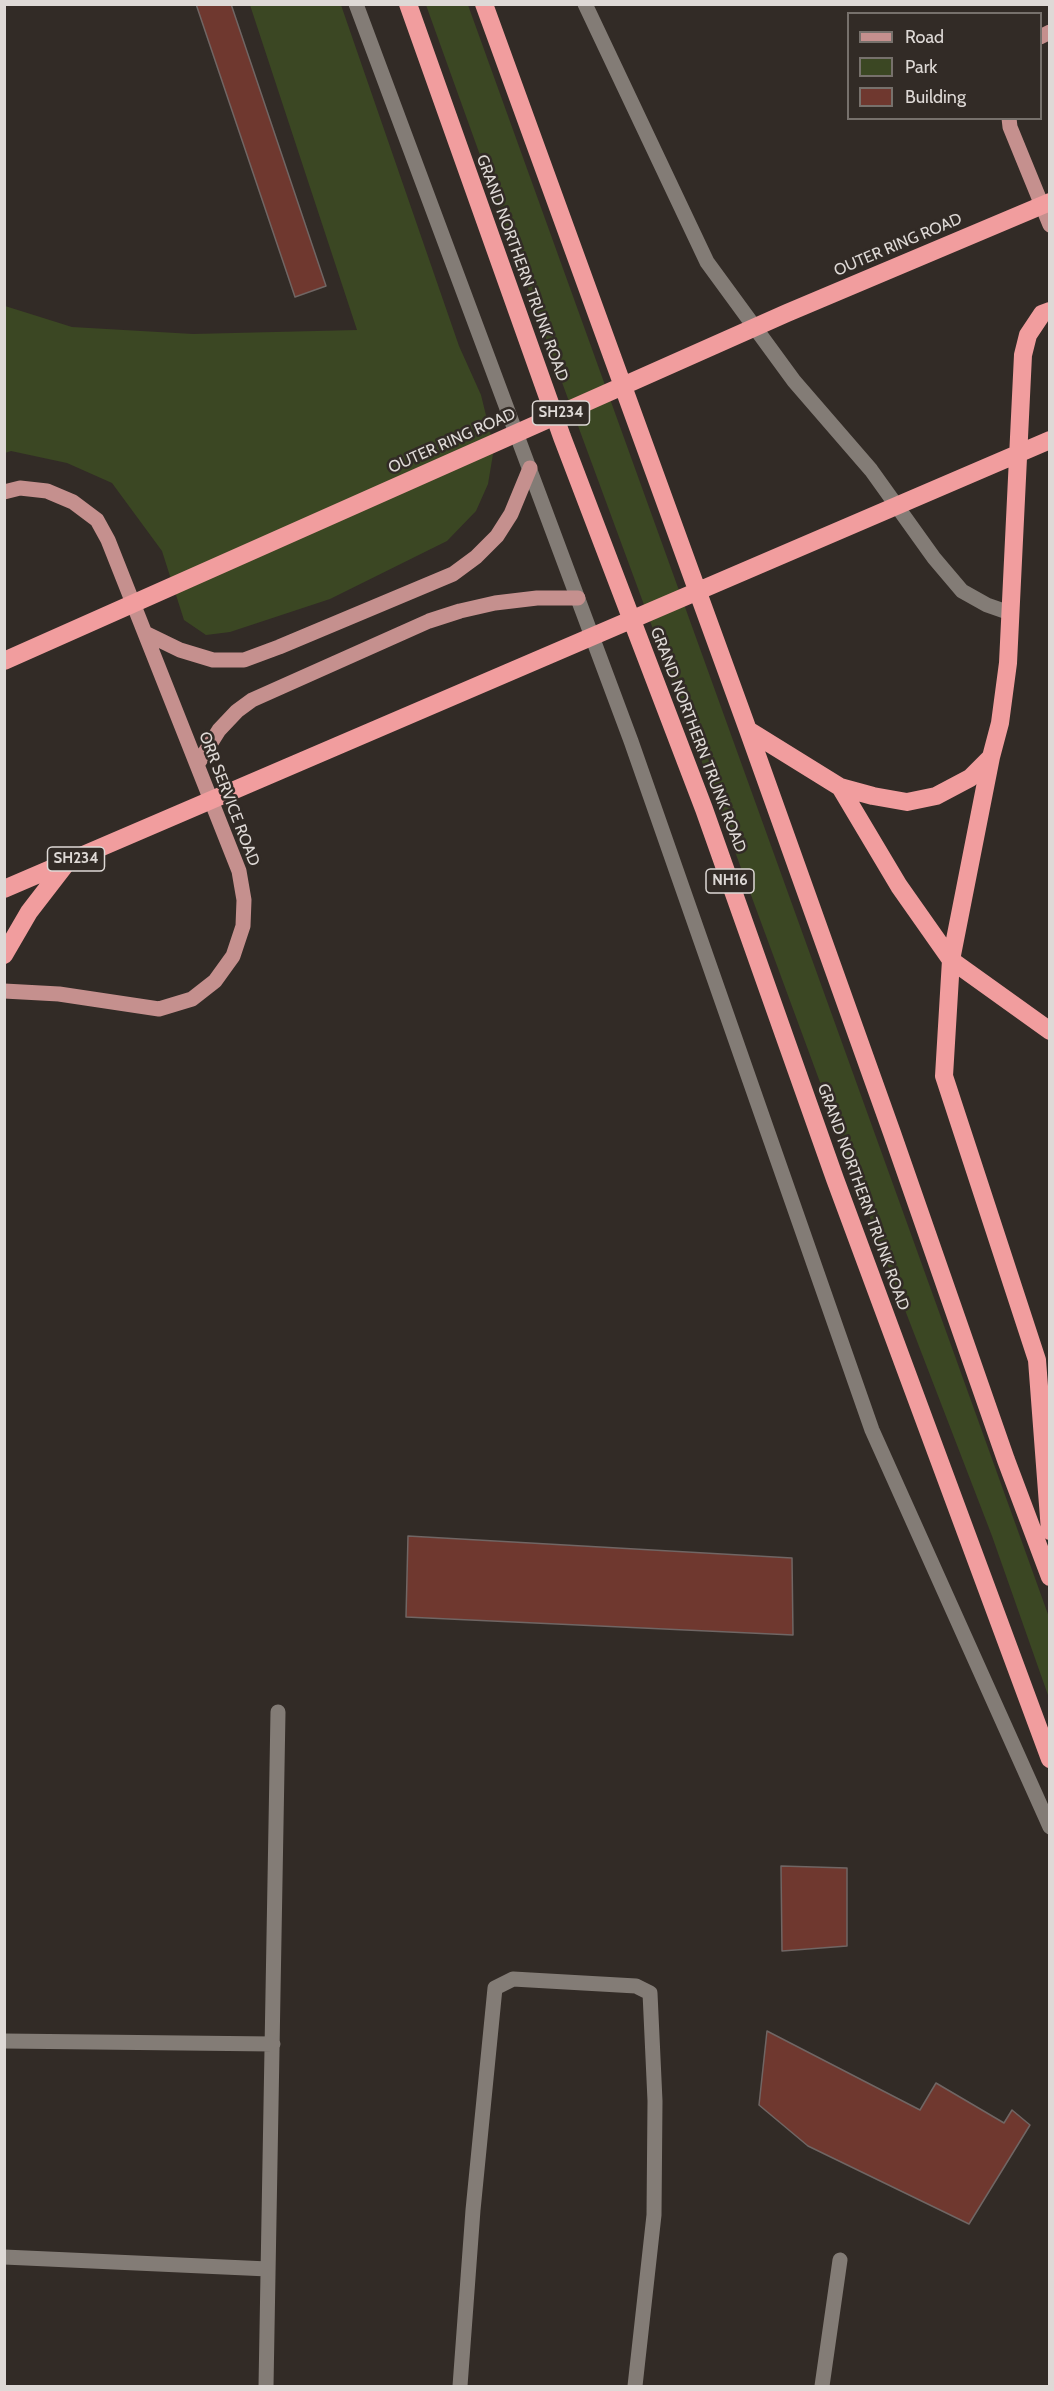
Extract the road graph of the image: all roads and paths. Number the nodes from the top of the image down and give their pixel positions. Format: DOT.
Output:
graph roads {
  1 [pos="356,4"];
  2 [pos="408,4"];
  3 [pos="484,4"];
  4 [pos="585,4"];
  5 [pos="1009,120"];
  6 [pos="1050,202"];
  7 [pos="1050,225"];
  8 [pos="1050,311"];
  9 [pos="1050,440"];
  10 [pos="530,468"];
  11 [pos="4,492"];
  12 [pos="578,598"];
  13 [pos="1010,613"];
  14 [pos="145,633"];
  15 [pos="4,661"];
  16 [pos="748,730"];
  17 [pos="991,757"];
  18 [pos="197,765"];
  19 [pos="840,787"];
  20 [pos="68,862"];
  21 [pos="4,889"];
  22 [pos="4,955"];
  23 [pos="951,960"];
  24 [pos="4,991"];
  25 [pos="1050,1031"];
  26 [pos="1050,1531"];
  27 [pos="1050,1577"];
  28 [pos="278,1712"];
  29 [pos="1050,1759"];
  30 [pos="1050,1827"];
  31 [pos="4,2041"];
  32 [pos="273,2044"];
  33 [pos="4,2257"];
  34 [pos="840,2260"];
  35 [pos="268,2269"];
  36 [pos="266,2386"];
  37 [pos="460,2386"];
  38 [pos="635,2386"];
  39 [pos="822,2386"];
  1 -- 10 [label="street"];
  2 -- 29 [label="highway, GRAND NORTHERN TRUNK ROAD / NH16"];
  3 -- 16 [label="highway"];
  4 -- 13 [label="street"];
  5 -- 7 [label="main road"];
  6 -- 15 [label="highway, OUTER RING ROAD / SH234"];
  8 -- 13 [label="highway"];
  9 -- 20 [label="highway, SH234"];
  10 -- 12 [label="street"];
  10 -- 14 [label="main road"];
  11 -- 14 [label="main road, ORR SERVICE ROAD"];
  12 -- 18 [label="main road"];
  12 -- 30 [label="street"];
  13 -- 17 [label="highway"];
  14 -- 18 [label="main road, ORR SERVICE ROAD"];
  16 -- 19 [label="highway"];
  16 -- 27 [label="highway"];
  17 -- 19 [label="highway"];
  17 -- 23 [label="highway"];
  18 -- 24 [label="main road, ORR SERVICE ROAD"];
  19 -- 23 [label="highway"];
  20 -- 21 [label="highway, SH234"];
  20 -- 22 [label="highway"];
  23 -- 25 [label="highway"];
  23 -- 26 [label="highway"];
  28 -- 32 [label="street"];
  31 -- 32 [label="street"];
  32 -- 35 [label="street"];
  33 -- 35 [label="street"];
  34 -- 39 [label="street"];
  35 -- 36 [label="street"];
  37 -- 38 [label="street"];
}
